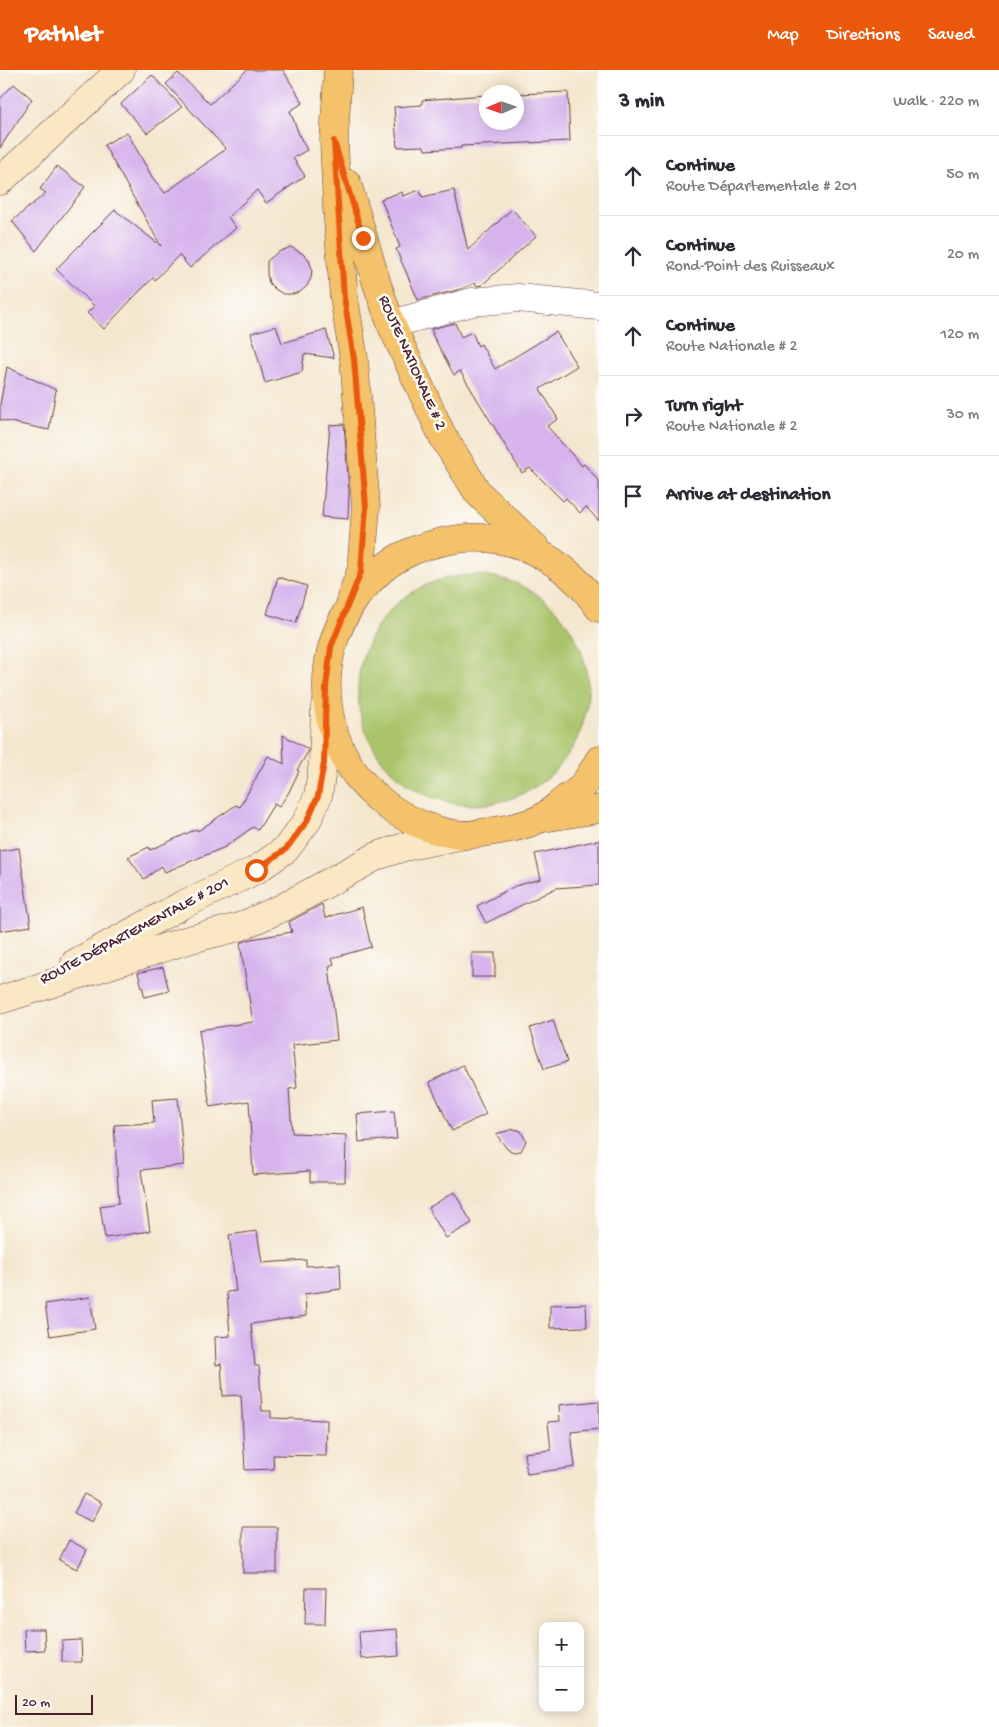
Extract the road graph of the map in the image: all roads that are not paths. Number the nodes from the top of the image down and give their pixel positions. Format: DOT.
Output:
graph roads {
  1 [pos="120,70"];
  2 [pos="338,70"];
  3 [pos="334,141"];
  4 [pos="0,181"];
  5 [pos="599,306"];
  6 [pos="391,324"];
  7 [pos="543,555"];
  8 [pos="599,608"];
  9 [pos="346,611"];
  10 [pos="326,687"];
  11 [pos="599,760"];
  12 [pos="599,809"];
  13 [pos="542,818"];
  14 [pos="464,835"];
  15 [pos="8,997"];
  1 -- 4 [label="main road"];
  2 -- 3 [label="main road, ROUTE NATIONALE # 2"];
  3 -- 6 [label="main road, ROUTE NATIONALE # 2"];
  3 -- 9 [label="main road, ROUTE NATIONALE # 2"];
  5 -- 6 [label="street"];
  6 -- 7 [label="main road, ROUTE NATIONALE # 2"];
  7 -- 8 [label="main road"];
  7 -- 9 [label="main road"];
  9 -- 10 [label="main road"];
  10 -- 14 [label="main road"];
  10 -- 15 [label="main road, ROUTE DÉPARTEMENTALE # 201"];
  11 -- 13 [label="main road"];
  12 -- 13 [label="main road"];
  13 -- 14 [label="main road"];
  14 -- 15 [label="main road, ROUTE DÉPARTEMENTALE # 201"];
}
